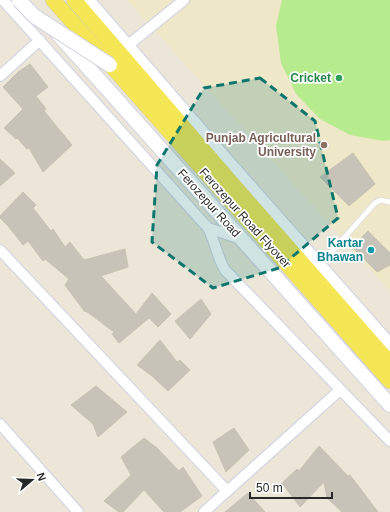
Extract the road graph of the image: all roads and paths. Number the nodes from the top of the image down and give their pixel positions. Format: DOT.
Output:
graph roads {
  1 [pos="3,0"];
  2 [pos="19,0"];
  3 [pos="28,0"];
  4 [pos="53,0"];
  5 [pos="74,0"];
  6 [pos="83,0"];
  7 [pos="87,0"];
  8 [pos="184,0"];
  9 [pos="95,24"];
  10 [pos="40,40"];
  11 [pos="128,46"];
  12 [pos="110,65"];
  13 [pos="0,76"];
  14 [pos="390,202"];
  15 [pos="208,228"];
  16 [pos="241,239"];
  17 [pos="0,250"];
  18 [pos="319,265"];
  19 [pos="390,346"];
  20 [pos="390,363"];
  21 [pos="390,381"];
  22 [pos="340,390"];
  23 [pos="390,405"];
  24 [pos="0,424"];
  25 [pos="390,440"];
  26 [pos="227,491"];
  27 [pos="78,512"];
  28 [pos="204,512"];
  1 -- 10 [label="street"];
  2 -- 12 [label="main road, bridge"];
  3 -- 16 [label="main road, Ferozepur Road"];
  4 -- 12 [label="main road, Ferozepur Road Flyover, bridge"];
  5 -- 9 [label="main road, Ferozepur Road Flyover"];
  6 -- 9 [label="main road"];
  7 -- 11 [label="main road"];
  8 -- 11 [label="street"];
  9 -- 20 [label="main road, Ferozepur Road Flyover"];
  10 -- 13 [label="street"];
  10 -- 15 [label="street"];
  11 -- 18 [label="main road"];
  12 -- 21 [label="main road, Ferozepur Road Flyover"];
  14 -- 18 [label="lane"];
  15 -- 16 [label="street"];
  15 -- 22 [label="street"];
  16 -- 23 [label="main road, Ferozepur Road"];
  17 -- 26 [label="street"];
  18 -- 19 [label="main road"];
  22 -- 25 [label="street"];
  22 -- 26 [label="street"];
  24 -- 27 [label="street"];
  26 -- 28 [label="street"];
}
